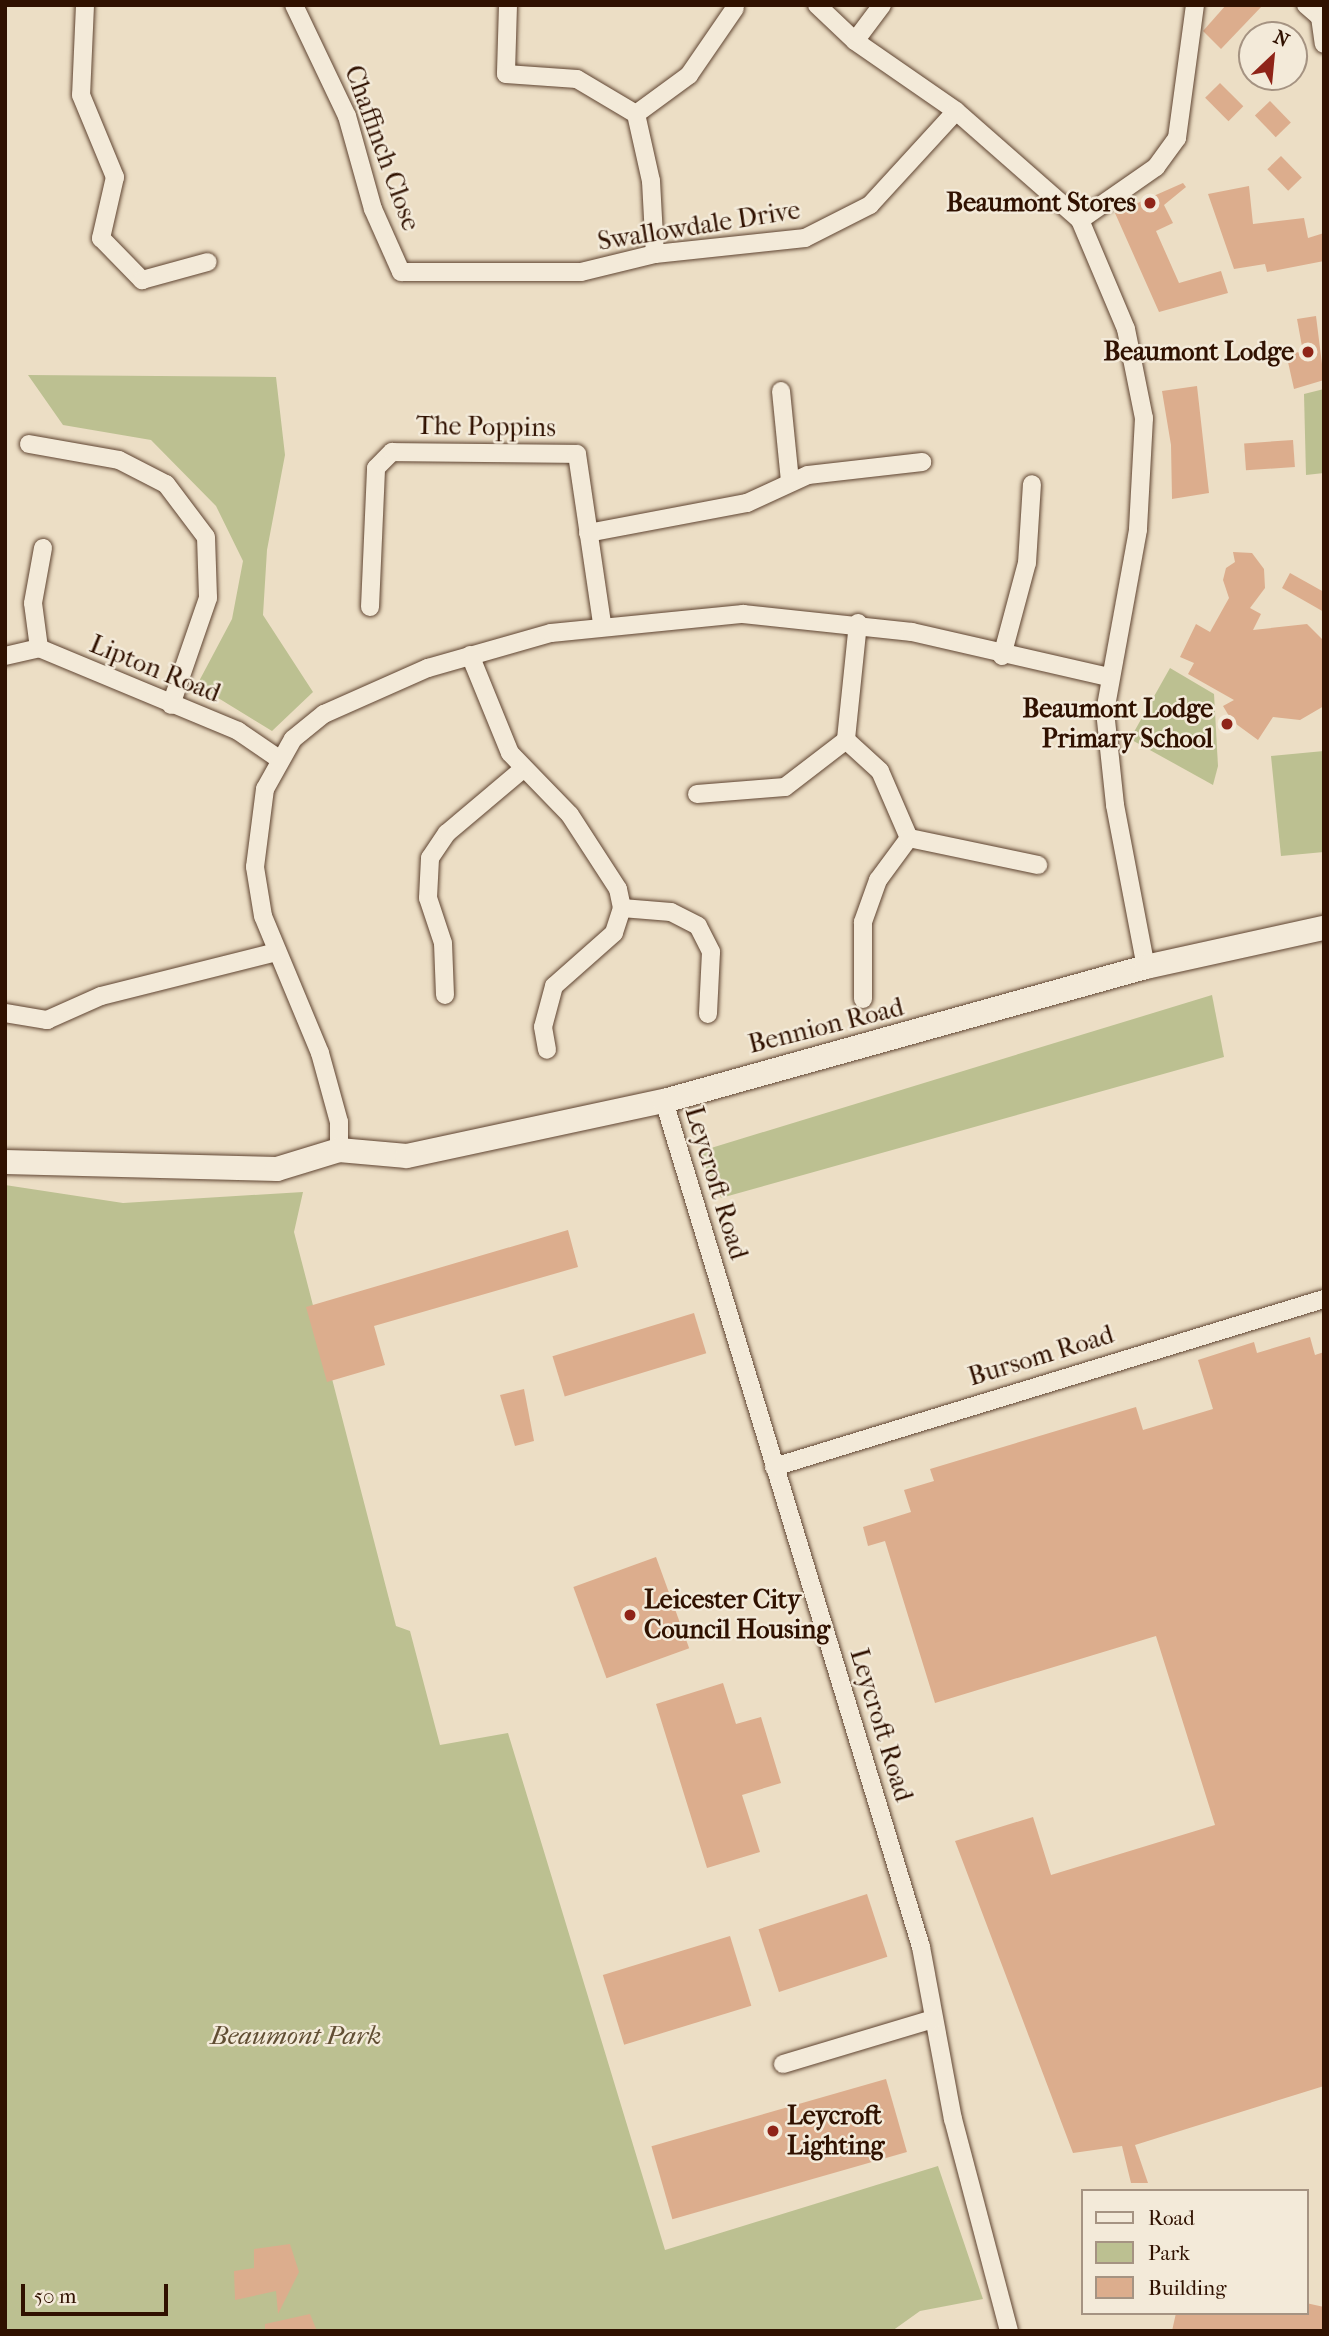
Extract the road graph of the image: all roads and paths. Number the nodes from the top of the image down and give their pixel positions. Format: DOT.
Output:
graph roads {
  1 [pos="86,5"];
  2 [pos="294,5"];
  3 [pos="508,5"];
  4 [pos="817,5"];
  5 [pos="882,5"];
  6 [pos="1195,5"];
  7 [pos="1306,5"];
  8 [pos="735,8"];
  9 [pos="855,41"];
  10 [pos="1324,44"];
  11 [pos="957,111"];
  12 [pos="636,114"];
  13 [pos="1080,220"];
  14 [pos="655,254"];
  15 [pos="208,262"];
  16 [pos="401,272"];
  17 [pos="781,391"];
  18 [pos="29,444"];
  19 [pos="922,462"];
  20 [pos="790,481"];
  21 [pos="1032,484"];
  22 [pos="588,533"];
  23 [pos="43,548"];
  24 [pos="370,607"];
  25 [pos="858,623"];
  26 [pos="602,624"];
  27 [pos="39,648"];
  28 [pos="470,655"];
  29 [pos="5,656"];
  30 [pos="1002,656"];
  31 [pos="1108,677"];
  32 [pos="171,705"];
  33 [pos="846,740"];
  34 [pos="279,759"];
  35 [pos="523,769"];
  36 [pos="697,794"];
  37 [pos="909,838"];
  38 [pos="1038,865"];
  39 [pos="622,908"];
  40 [pos="1324,928"];
  41 [pos="276,952"];
  42 [pos="1146,967"];
  43 [pos="445,995"];
  44 [pos="863,999"];
  45 [pos="5,1013"];
  46 [pos="708,1014"];
  47 [pos="547,1050"];
  48 [pos="664,1101"];
  49 [pos="339,1150"];
  50 [pos="5,1162"];
  51 [pos="1324,1299"];
  52 [pos="774,1467"];
  53 [pos="933,2019"];
  54 [pos="783,2064"];
  55 [pos="1009,2331"];
  1 -- 15 [label="street"];
  2 -- 16 [label="street, Chaffinch Close"];
  3 -- 12 [label="street"];
  4 -- 9 [label="street"];
  5 -- 9 [label="street"];
  6 -- 13 [label="street"];
  7 -- 10 [label="street"];
  8 -- 12 [label="street"];
  9 -- 11 [label="street"];
  11 -- 13 [label="street"];
  11 -- 14 [label="street, Swallowdale Drive"];
  12 -- 14 [label="street"];
  13 -- 31 [label="street"];
  14 -- 16 [label="street, Swallowdale Drive"];
  17 -- 20 [label="street"];
  18 -- 32 [label="street"];
  19 -- 20 [label="street"];
  20 -- 22 [label="street"];
  21 -- 30 [label="street"];
  22 -- 24 [label="street, The Poppins"];
  22 -- 26 [label="street, The Poppins"];
  23 -- 27 [label="street"];
  25 -- 26 [label="street"];
  25 -- 30 [label="street"];
  25 -- 33 [label="street"];
  26 -- 28 [label="street"];
  27 -- 29 [label="street"];
  27 -- 32 [label="street, Lipton Road"];
  28 -- 34 [label="street"];
  28 -- 35 [label="street"];
  30 -- 31 [label="street"];
  31 -- 42 [label="street"];
  32 -- 34 [label="street, Lipton Road"];
  33 -- 36 [label="street"];
  33 -- 37 [label="street"];
  34 -- 41 [label="street"];
  35 -- 39 [label="street"];
  35 -- 43 [label="street"];
  37 -- 38 [label="street"];
  37 -- 44 [label="street"];
  39 -- 46 [label="street"];
  39 -- 47 [label="street"];
  40 -- 42 [label="street, Bennion Road"];
  41 -- 45 [label="street"];
  41 -- 49 [label="street"];
  42 -- 48 [label="street, Bennion Road"];
  48 -- 49 [label="street, Bennion Road"];
  48 -- 52 [label="street, Leycroft Road"];
  49 -- 50 [label="street"];
  51 -- 52 [label="street, Bursom Road"];
  52 -- 53 [label="street, Leycroft Road"];
  53 -- 54 [label="street"];
  53 -- 55 [label="street, Leycroft Road"];
}
